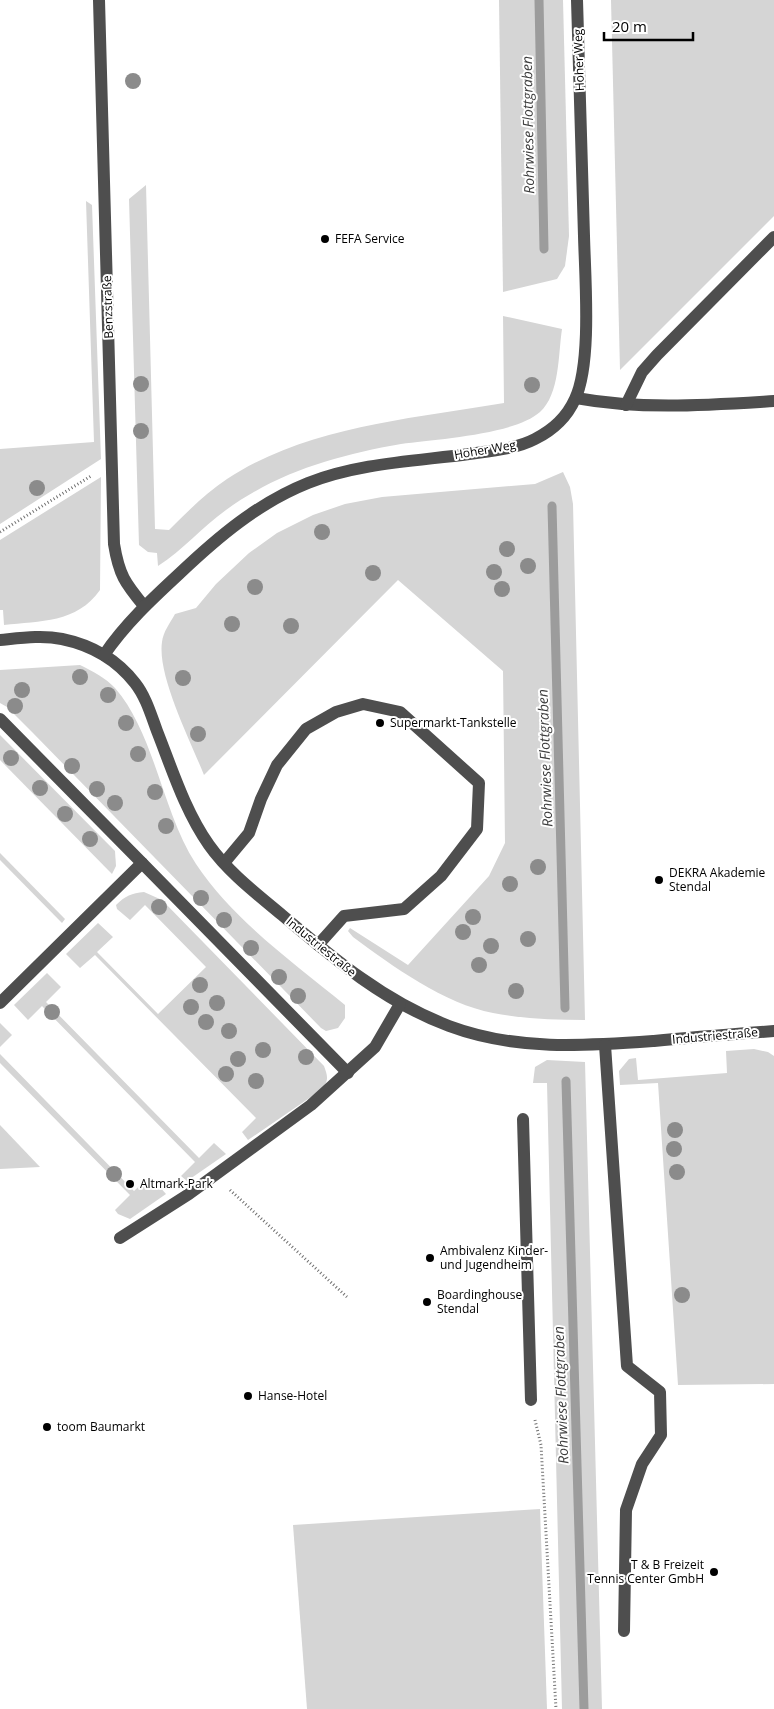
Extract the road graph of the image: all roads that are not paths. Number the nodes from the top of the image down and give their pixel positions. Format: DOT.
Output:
graph roads {
  1 [pos="99,0"];
  2 [pos="577,0"];
  3 [pos="774,237"];
  4 [pos="576,398"];
  5 [pos="774,401"];
  6 [pos="626,405"];
  7 [pos="144,606"];
  8 [pos="0,640"];
  9 [pos="104,655"];
  10 [pos="0,719"];
  11 [pos="142,863"];
  12 [pos="224,863"];
  13 [pos="318,945"];
  14 [pos="0,1003"];
  15 [pos="400,1004"];
  16 [pos="774,1031"];
  17 [pos="605,1045"];
  18 [pos="348,1073"];
  19 [pos="523,1119"];
  20 [pos="120,1238"];
  21 [pos="531,1400"];
  22 [pos="624,1631"];
  1 -- 7 [label="street, Benzstraße"];
  2 -- 4 [label="street, Hoher Weg"];
  3 -- 6 [label="street"];
  4 -- 6 [label="street"];
  4 -- 7 [label="street, Hoher Weg"];
  5 -- 6 [label="street"];
  7 -- 9 [label="street, Hoher Weg"];
  8 -- 9 [label="street, Industriestraße"];
  9 -- 12 [label="street, Industriestraße"];
  10 -- 11 [label="street"];
  11 -- 14 [label="street"];
  11 -- 18 [label="street"];
  12 -- 13 [label="street, Industriestraße"];
  12 -- 13 [label="street"];
  13 -- 15 [label="street, Industriestraße"];
  15 -- 17 [label="street, Industriestraße"];
  15 -- 18 [label="street"];
  16 -- 17 [label="street, Industriestraße"];
  17 -- 22 [label="street"];
  18 -- 20 [label="street"];
  19 -- 21 [label="street"];
}
